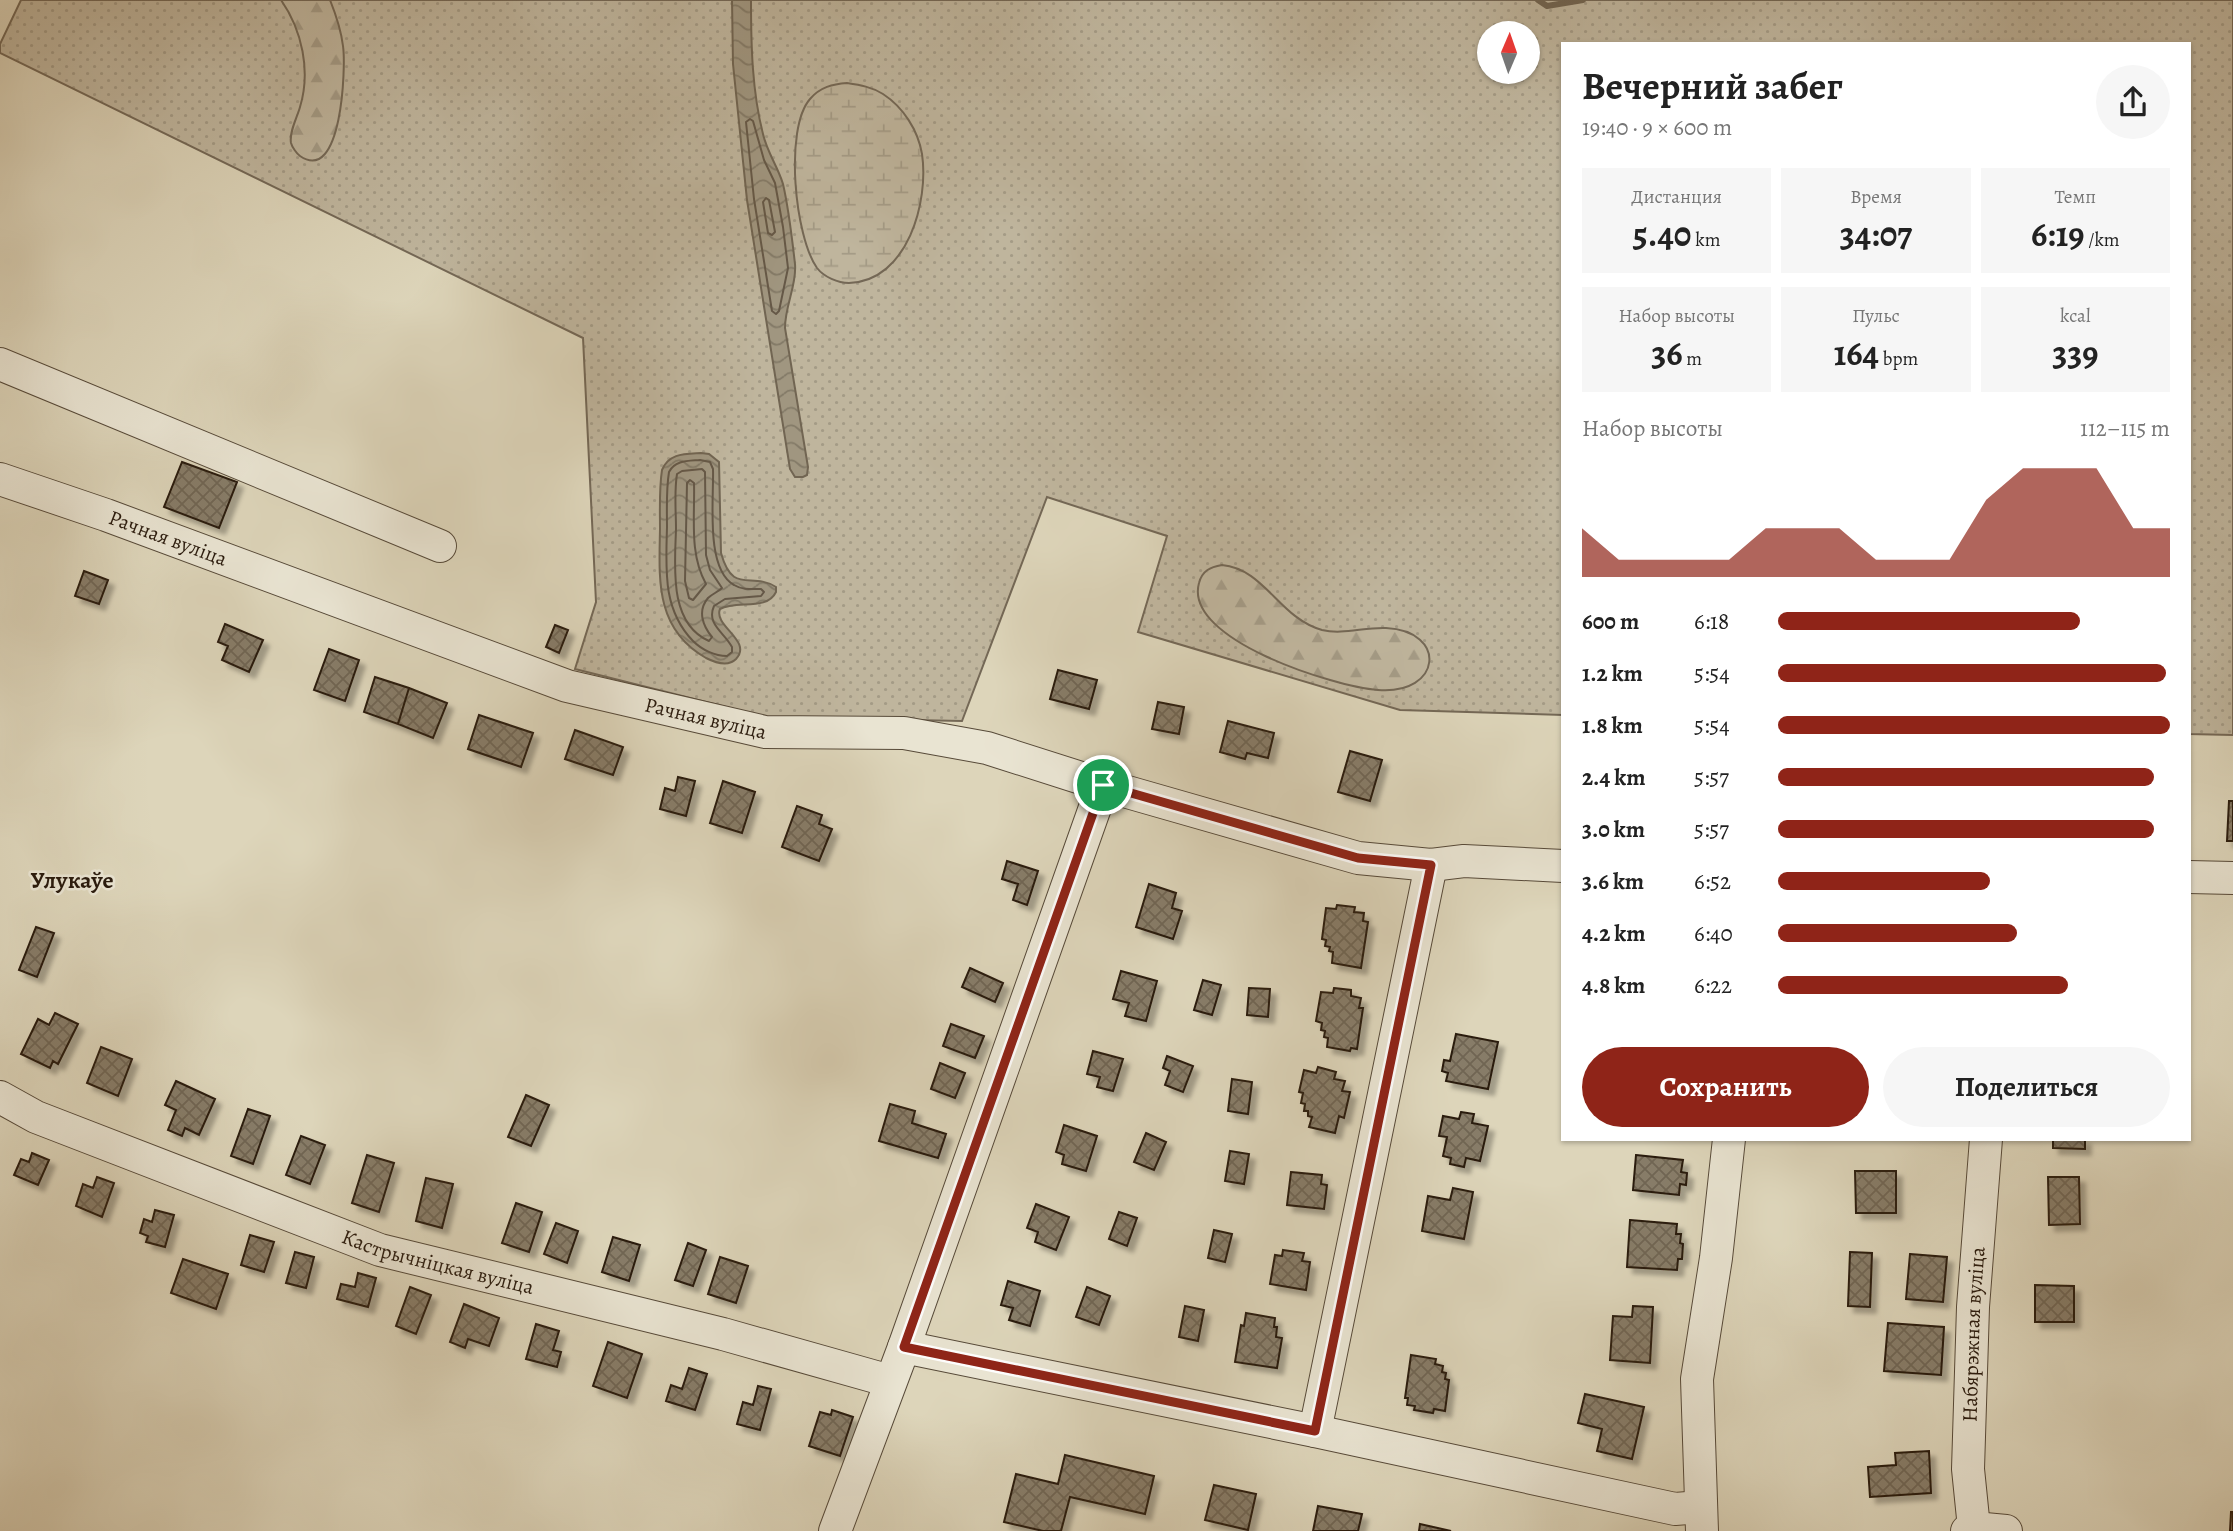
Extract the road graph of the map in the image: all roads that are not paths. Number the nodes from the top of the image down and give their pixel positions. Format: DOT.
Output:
graph roads {
  1 [pos="0,364"];
  2 [pos="0,479"];
  3 [pos="440,546"];
  4 [pos="1103,785"];
  5 [pos="1431,865"];
  6 [pos="1561,866"];
  7 [pos="2191,877"];
  8 [pos="2233,878"];
  9 [pos="0,1097"];
  10 [pos="1729,1141"];
  11 [pos="1986,1141"];
  12 [pos="904,1347"];
  13 [pos="890,1381"];
  14 [pos="1315,1431"];
  15 [pos="1702,1519"];
  16 [pos="1971,1529"];
  17 [pos="835,1531"];
  18 [pos="2006,1531"];
  1 -- 3 [label="street"];
  2 -- 4 [label="street, Рачная вуліца"];
  4 -- 5 [label="street, Рачная вуліца"];
  4 -- 12 [label="street"];
  5 -- 6 [label="street, Рачная вуліца"];
  5 -- 14 [label="street"];
  7 -- 8 [label="street"];
  9 -- 13 [label="street, Кастрычніцкая вуліца"];
  10 -- 15 [label="street"];
  11 -- 16 [label="street, Набярэжная вуліца"];
  12 -- 13 [label="street"];
  12 -- 14 [label="street"];
  13 -- 17 [label="street"];
  14 -- 15 [label="street"];
  16 -- 18 [label="street"];
}
